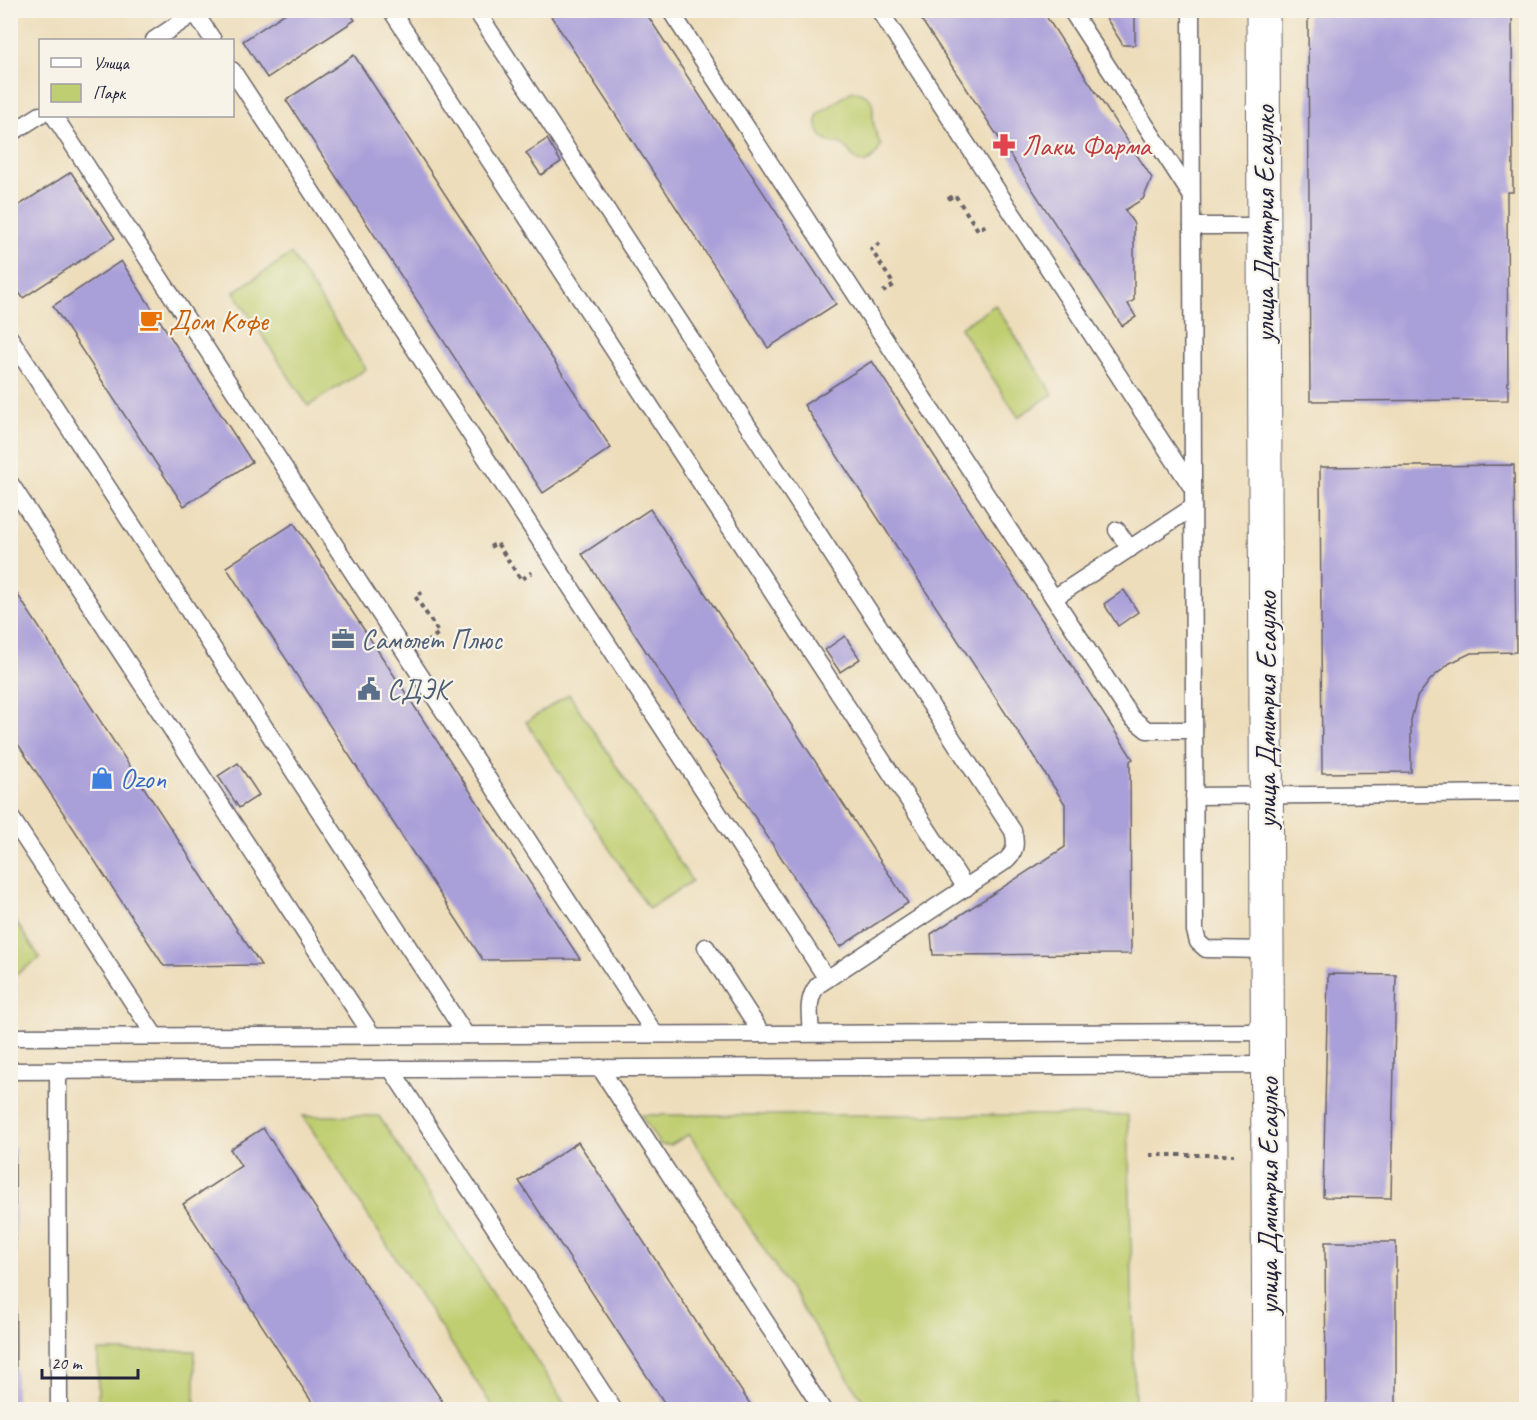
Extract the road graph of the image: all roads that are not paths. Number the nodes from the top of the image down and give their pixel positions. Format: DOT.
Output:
graph roads {
  1 [pos="392,10"];
  2 [pos="476,10"];
  3 [pos="670,10"];
  4 [pos="879,10"];
  5 [pos="1071,10"];
  6 [pos="1191,10"];
  7 [pos="1263,10"];
  8 [pos="197,12"];
  9 [pos="156,39"];
  10 [pos="212,39"];
  11 [pos="234,73"];
  12 [pos="39,116"];
  13 [pos="55,117"];
  14 [pos="10,134"];
  15 [pos="1191,195"];
  16 [pos="1192,226"];
  17 [pos="1264,226"];
  18 [pos="10,338"];
  19 [pos="10,483"];
  20 [pos="1193,489"];
  21 [pos="1193,507"];
  22 [pos="1117,530"];
  23 [pos="1130,549"];
  24 [pos="1054,598"];
  25 [pos="1194,730"];
  26 [pos="1527,793"];
  27 [pos="1267,795"];
  28 [pos="1194,796"];
  29 [pos="10,816"];
  30 [pos="966,888"];
  31 [pos="706,947"];
  32 [pos="1268,950"];
  33 [pos="827,979"];
  34 [pos="1268,1032"];
  35 [pos="811,1033"];
  36 [pos="655,1034"];
  37 [pos="762,1034"];
  38 [pos="372,1035"];
  39 [pos="466,1035"];
  40 [pos="155,1036"];
  41 [pos="10,1037"];
  42 [pos="1268,1065"];
  43 [pos="600,1068"];
  44 [pos="391,1069"];
  45 [pos="58,1070"];
  46 [pos="10,1071"];
  47 [pos="59,1410"];
  48 [pos="614,1410"];
  49 [pos="823,1410"];
  50 [pos="1269,1410"];
  1 -- 30 [label="lane"];
  2 -- 30 [label="lane"];
  3 -- 24 [label="lane"];
  4 -- 20 [label="lane"];
  5 -- 15 [label="lane"];
  6 -- 15 [label="lane"];
  7 -- 17 [label="street, улица Дмитрия Есаулко"];
  8 -- 9 [label="lane"];
  8 -- 10 [label="lane"];
  11 -- 33 [label="lane"];
  12 -- 14 [label="lane"];
  13 -- 36 [label="lane"];
  15 -- 16 [label="lane"];
  16 -- 17 [label="lane"];
  16 -- 20 [label="lane"];
  17 -- 27 [label="street, улица Дмитрия Есаулко"];
  18 -- 39 [label="lane"];
  19 -- 38 [label="lane"];
  20 -- 21 [label="lane"];
  21 -- 23 [label="lane"];
  21 -- 25 [label="lane"];
  22 -- 23 [label="lane"];
  23 -- 24 [label="lane"];
  24 -- 25 [label="lane"];
  25 -- 28 [label="lane"];
  26 -- 27 [label="lane"];
  27 -- 28 [label="lane"];
  27 -- 32 [label="street, улица Дмитрия Есаулко"];
  28 -- 32 [label="lane"];
  29 -- 40 [label="lane"];
  30 -- 33 [label="lane"];
  31 -- 37 [label="lane"];
  32 -- 34 [label="street, улица Дмитрия Есаулко"];
  33 -- 35 [label="lane"];
  34 -- 35 [label="lane"];
  34 -- 42 [label="street, улица Дмитрия Есаулко"];
  35 -- 37 [label="lane"];
  36 -- 37 [label="lane"];
  36 -- 39 [label="lane"];
  38 -- 39 [label="lane"];
  38 -- 40 [label="lane"];
  40 -- 41 [label="lane"];
  42 -- 43 [label="lane"];
  42 -- 50 [label="street, улица Дмитрия Есаулко"];
  43 -- 44 [label="lane"];
  43 -- 49 [label="lane"];
  44 -- 45 [label="lane"];
  44 -- 48 [label="lane"];
  45 -- 46 [label="lane"];
  45 -- 47 [label="lane"];
}
